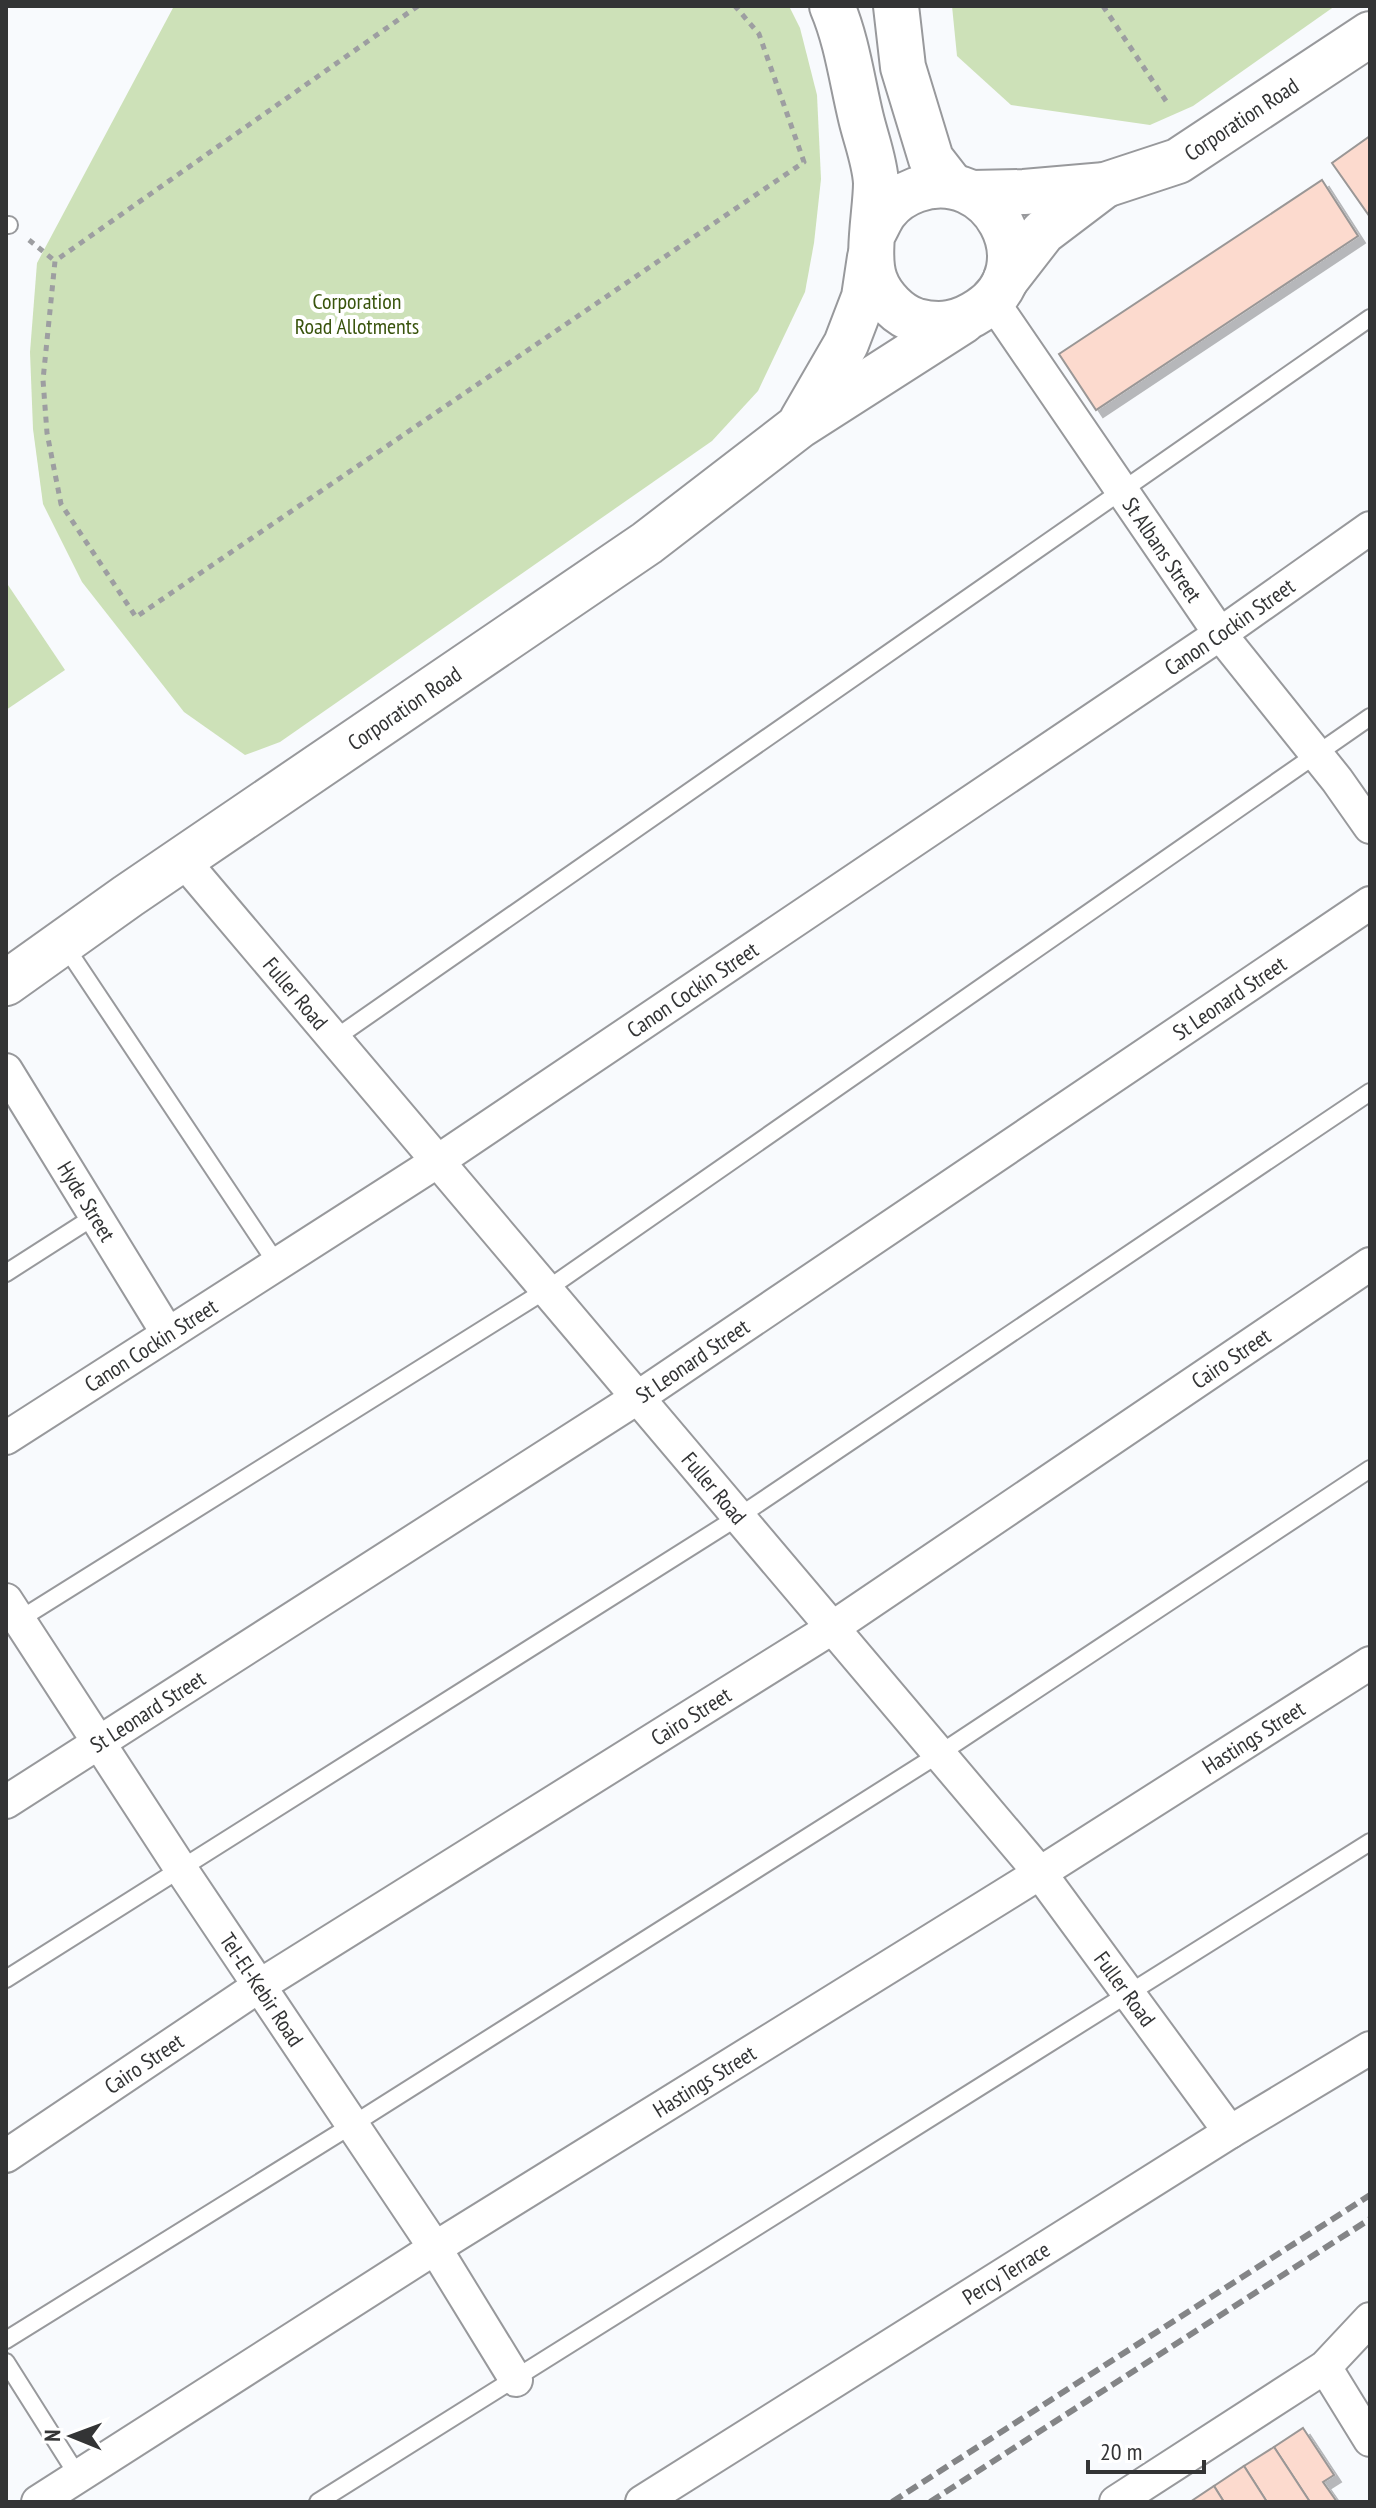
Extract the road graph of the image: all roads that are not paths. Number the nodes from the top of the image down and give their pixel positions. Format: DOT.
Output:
graph roads {
  1 [pos="832,6"];
  2 [pos="896,6"];
  3 [pos="1370,34"];
  4 [pos="1105,185"];
  5 [pos="962,189"];
  6 [pos="872,244"];
  7 [pos="987,301"];
  8 [pos="1370,318"];
  9 [pos="799,426"];
  10 [pos="1121,490"];
  11 [pos="1370,528"];
  12 [pos="1220,634"];
  13 [pos="1370,717"];
  14 [pos="1316,754"];
  15 [pos="1370,827"];
  16 [pos="182,859"];
  17 [pos="1370,903"];
  18 [pos="62,942"];
  19 [pos="6,983"];
  20 [pos="334,1039"];
  21 [pos="6,1070"];
  22 [pos="1370,1092"];
  23 [pos="438,1161"];
  24 [pos="95,1216"];
  25 [pos="277,1264"];
  26 [pos="1370,1264"];
  27 [pos="6,1273"];
  28 [pos="546,1290"];
  29 [pos="168,1334"];
  30 [pos="637,1398"];
  31 [pos="6,1438"];
  32 [pos="1370,1469"];
  33 [pos="738,1517"];
  34 [pos="10,1616"];
  35 [pos="832,1628"];
  36 [pos="1370,1663"];
  37 [pos="99,1743"];
  38 [pos="939,1754"];
  39 [pos="6,1802"];
  40 [pos="1370,1842"];
  41 [pos="181,1869"];
  42 [pos="1040,1873"];
  43 [pos="6,1979"];
  44 [pos="259,1986"];
  45 [pos="1129,1994"];
  46 [pos="1370,2048"];
  47 [pos="352,2125"];
  48 [pos="1230,2132"];
  49 [pos="6,2156"];
  50 [pos="435,2248"];
  51 [pos="1370,2319"];
  52 [pos="6,2340"];
  53 [pos="6,2362"];
  54 [pos="1325,2367"];
  55 [pos="516,2380"];
  56 [pos="1370,2440"];
  57 [pos="78,2476"];
  58 [pos="38,2502"];
  59 [pos="318,2502"];
  60 [pos="642,2502"];
  61 [pos="1116,2502"];
  1 -- 6 [label="street, Corporation Road"];
  2 -- 5 [label="street"];
  3 -- 4 [label="street, Corporation Road"];
  4 -- 5 [label="street, Corporation Road"];
  4 -- 7 [label="street, Corporation Road"];
  5 -- 6 [label="street, Corporation Road"];
  5 -- 7 [label="street"];
  6 -- 7 [label="street, Corporation Road"];
  6 -- 9 [label="street, Corporation Road"];
  7 -- 9 [label="street, Corporation Road"];
  7 -- 10 [label="street, St Albans Street"];
  8 -- 10 [label="lane"];
  9 -- 16 [label="street, Corporation Road"];
  10 -- 12 [label="street, St Albans Street"];
  10 -- 20 [label="lane"];
  11 -- 12 [label="street, Canon Cockin Street"];
  12 -- 14 [label="street, St Albans Street"];
  12 -- 23 [label="street, Canon Cockin Street"];
  13 -- 14 [label="lane"];
  14 -- 15 [label="street, St Albans Street"];
  14 -- 28 [label="lane"];
  16 -- 18 [label="street, Corporation Road"];
  16 -- 20 [label="street, Fuller Road"];
  17 -- 30 [label="street, St Leonard Street"];
  18 -- 19 [label="street, Corporation Road"];
  18 -- 25 [label="lane"];
  20 -- 23 [label="street, Fuller Road"];
  21 -- 24 [label="street, Hyde Street"];
  22 -- 33 [label="lane"];
  23 -- 25 [label="street, Canon Cockin Street"];
  23 -- 28 [label="street, Fuller Road"];
  24 -- 27 [label="lane"];
  24 -- 29 [label="street, Hyde Street"];
  25 -- 29 [label="street, Canon Cockin Street"];
  26 -- 35 [label="street, Cairo Street"];
  28 -- 30 [label="street, Fuller Road"];
  28 -- 34 [label="lane"];
  29 -- 31 [label="street, Canon Cockin Street"];
  30 -- 33 [label="street, Fuller Road"];
  30 -- 37 [label="street, St Leonard Street"];
  32 -- 38 [label="lane"];
  33 -- 35 [label="street, Fuller Road"];
  33 -- 41 [label="lane"];
  34 -- 37 [label="street, Tel-El-Kebir Road"];
  35 -- 38 [label="street, Fuller Road"];
  35 -- 44 [label="street, Cairo Street"];
  36 -- 42 [label="street, Hastings Street"];
  37 -- 39 [label="street, St Leonard Street"];
  37 -- 41 [label="street, Tel-El-Kebir Road"];
  38 -- 42 [label="street, Fuller Road"];
  38 -- 47 [label="lane"];
  40 -- 45 [label="lane"];
  41 -- 43 [label="lane"];
  41 -- 44 [label="street, Tel-El-Kebir Road"];
  42 -- 45 [label="street, Fuller Road"];
  42 -- 50 [label="street, Hastings Street"];
  44 -- 47 [label="street, Tel-El-Kebir Road"];
  44 -- 49 [label="street, Cairo Street"];
  45 -- 48 [label="street, Fuller Road"];
  45 -- 55 [label="lane"];
  46 -- 48 [label="street, Percy Terrace"];
  47 -- 50 [label="street, Tel-El-Kebir Road"];
  47 -- 52 [label="lane"];
  48 -- 60 [label="street, Percy Terrace"];
  50 -- 55 [label="street, Tel-El-Kebir Road"];
  50 -- 57 [label="street, Hastings Street"];
  51 -- 54 [label="street"];
  53 -- 57 [label="lane"];
  54 -- 56 [label="street"];
  54 -- 61 [label="street"];
  55 -- 59 [label="lane"];
  57 -- 58 [label="street, Hastings Street"];
}
